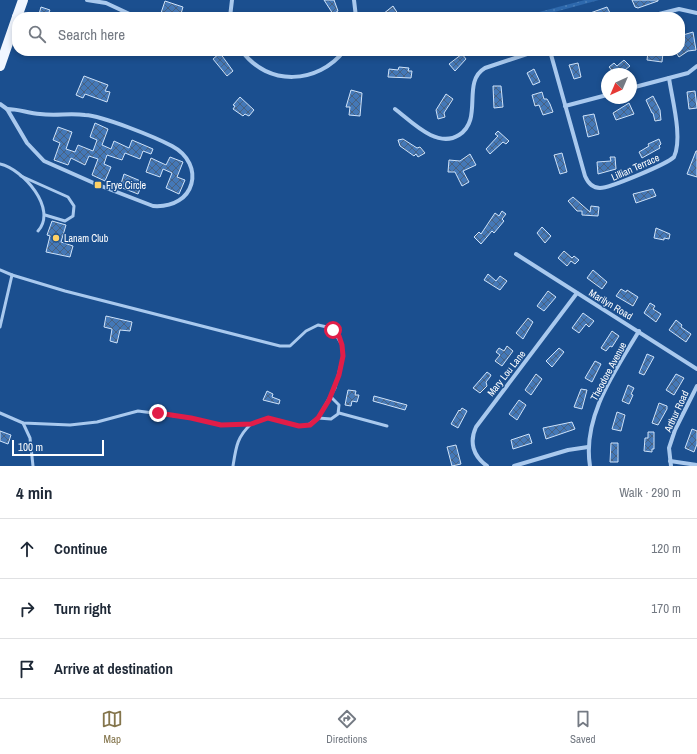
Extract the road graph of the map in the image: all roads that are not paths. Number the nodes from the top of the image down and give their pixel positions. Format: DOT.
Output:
graph roads {
  1 [pos="23,0"];
  2 [pos="87,0"];
  3 [pos="232,0"];
  4 [pos="354,0"];
  5 [pos="102,1"];
  6 [pos="19,12"];
  7 [pos="126,12"];
  8 [pos="231,12"];
  9 [pos="355,12"];
  10 [pos="667,12"];
  11 [pos="697,13"];
  12 [pos="12,31"];
  13 [pos="246,56"];
  14 [pos="340,56"];
  15 [pos="521,56"];
  16 [pos="551,56"];
  17 [pos="0,66"];
  18 [pos="697,66"];
  19 [pos="669,78"];
  20 [pos="637,86"];
  21 [pos="601,97"];
  22 [pos="0,104"];
  23 [pos="566,106"];
  24 [pos="7,109"];
  25 [pos="395,110"];
  26 [pos="0,164"];
  27 [pos="21,176"];
  28 [pos="45,215"];
  29 [pos="38,231"];
  30 [pos="516,254"];
  31 [pos="0,270"];
  32 [pos="12,275"];
  33 [pos="577,294"];
  34 [pos="0,327"];
  35 [pos="639,331"];
  36 [pos="697,369"];
  37 [pos="697,386"];
  38 [pos="331,397"];
  39 [pos="0,413"];
  40 [pos="339,413"];
  41 [pos="318,418"];
  42 [pos="23,423"];
  43 [pos="251,424"];
  44 [pos="386,426"];
  45 [pos="588,447"];
  46 [pos="670,461"];
  47 [pos="33,466"];
  48 [pos="233,466"];
  49 [pos="487,466"];
  50 [pos="514,466"];
  51 [pos="590,466"];
  52 [pos="671,466"];
  53 [pos="697,466"];
  1 -- 6 [label="main road"];
  2 -- 5 [label="street"];
  3 -- 8 [label="street"];
  4 -- 9 [label="street"];
  5 -- 7 [label="street"];
  10 -- 11 [label="street"];
  12 -- 17 [label="main road"];
  13 -- 14 [label="street"];
  15 -- 25 [label="street"];
  16 -- 23 [label="street, Lillian Terrace"];
  18 -- 19 [label="street"];
  19 -- 20 [label="street"];
  19 -- 23 [label="street, Lillian Terrace"];
  21 -- 23 [label="street"];
  22 -- 24 [label="street"];
  24 -- 24 [label="street"];
  26 -- 27 [label="lane"];
  27 -- 28 [label="lane"];
  27 -- 28 [label="lane"];
  28 -- 29 [label="lane"];
  30 -- 33 [label="street, Marilyn Road"];
  31 -- 32 [label="lane"];
  32 -- 34 [label="lane"];
  32 -- 38 [label="lane"];
  33 -- 35 [label="street, Marilyn Road"];
  33 -- 49 [label="street, Mary Lou Lane"];
  35 -- 36 [label="street, Marilyn Road"];
  35 -- 45 [label="street, Theodore Avenue"];
  37 -- 46 [label="street, Arthur Road"];
  38 -- 40 [label="lane"];
  38 -- 41 [label="lane"];
  39 -- 42 [label="lane"];
  40 -- 41 [label="lane"];
  40 -- 44 [label="lane"];
  41 -- 43 [label="lane"];
  42 -- 43 [label="lane"];
  42 -- 47 [label="lane"];
  43 -- 48 [label="lane"];
  45 -- 50 [label="street"];
  45 -- 51 [label="street, Theodore Avenue"];
  46 -- 52 [label="street, Arthur Road"];
  46 -- 53 [label="street"];
}
